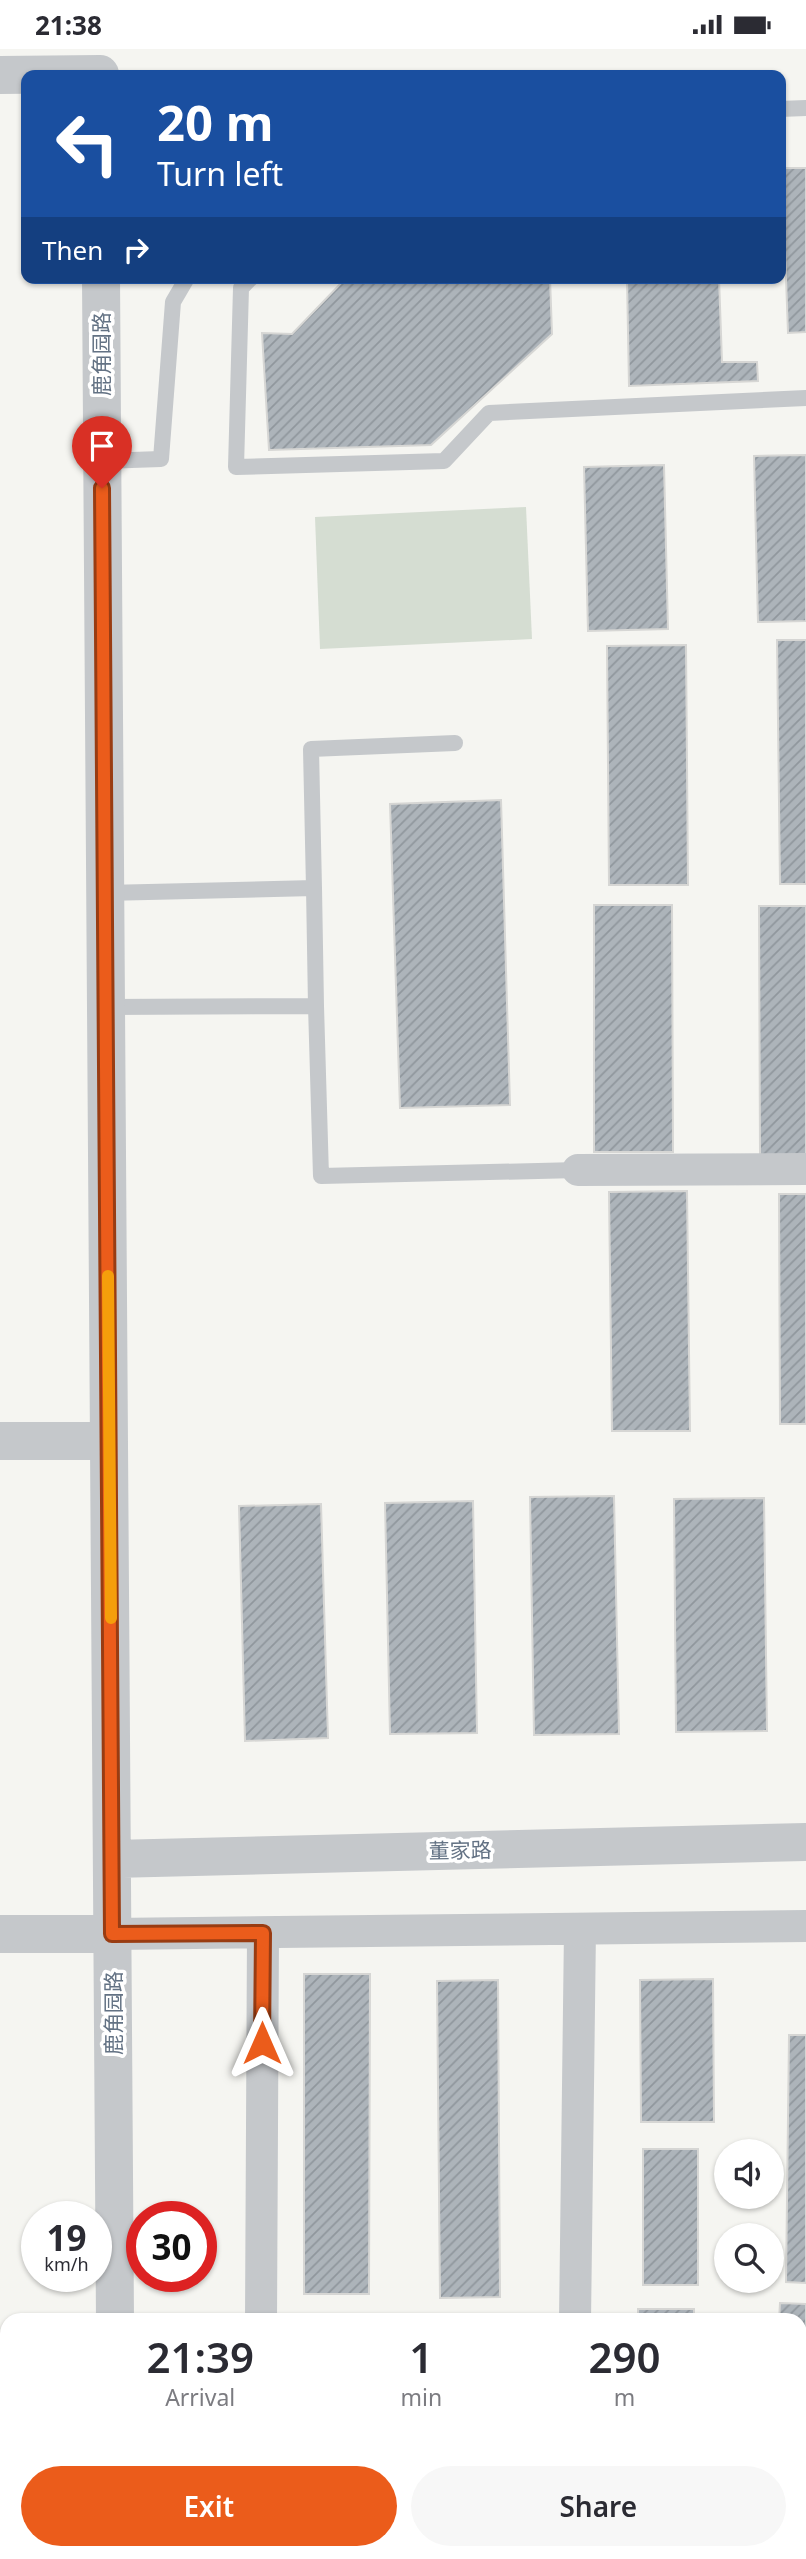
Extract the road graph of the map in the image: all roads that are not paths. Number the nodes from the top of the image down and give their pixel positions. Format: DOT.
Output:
graph roads {
  1 [pos="100,66"];
  2 [pos="56,70"];
  3 [pos="21,73"];
  4 [pos="0,75"];
  5 [pos="806,108"];
  6 [pos="786,109"];
  7 [pos="101,284"];
  8 [pos="184,284"];
  9 [pos="245,284"];
  10 [pos="806,398"];
  11 [pos="102,461"];
  12 [pos="455,743"];
  13 [pos="314,888"];
  14 [pos="106,893"];
  15 [pos="316,1006"];
  16 [pos="106,1007"];
  17 [pos="806,1169"];
  18 [pos="578,1170"];
  19 [pos="0,1441"];
  20 [pos="109,1441"];
  21 [pos="806,1842"];
  22 [pos="113,1859"];
  23 [pos="806,1926"];
  24 [pos="580,1929"];
  25 [pos="263,1933"];
  26 [pos="0,1934"];
  27 [pos="112,1934"];
  28 [pos="115,2313"];
  29 [pos="261,2313"];
  30 [pos="575,2313"];
  1 -- 2 [label="street"];
  3 -- 4 [label="street"];
  5 -- 6 [label="lane"];
  7 -- 11 [label="street, 鹿角园路"];
  8 -- 11 [label="lane"];
  9 -- 10 [label="lane"];
  11 -- 14 [label="street, 鹿角园路"];
  12 -- 13 [label="lane"];
  13 -- 14 [label="lane"];
  13 -- 15 [label="lane"];
  14 -- 16 [label="street, 鹿角园路"];
  15 -- 16 [label="lane"];
  15 -- 18 [label="lane"];
  16 -- 20 [label="street, 鹿角园路"];
  17 -- 18 [label="street"];
  19 -- 20 [label="street"];
  20 -- 22 [label="street, 鹿角园路"];
  21 -- 22 [label="street, 董家路"];
  22 -- 27 [label="street, 鹿角园路"];
  23 -- 24 [label="street"];
  24 -- 25 [label="street"];
  24 -- 30 [label="street"];
  25 -- 27 [label="street"];
  25 -- 29 [label="street"];
  26 -- 27 [label="street"];
  27 -- 28 [label="street, 鹿角园路"];
}
